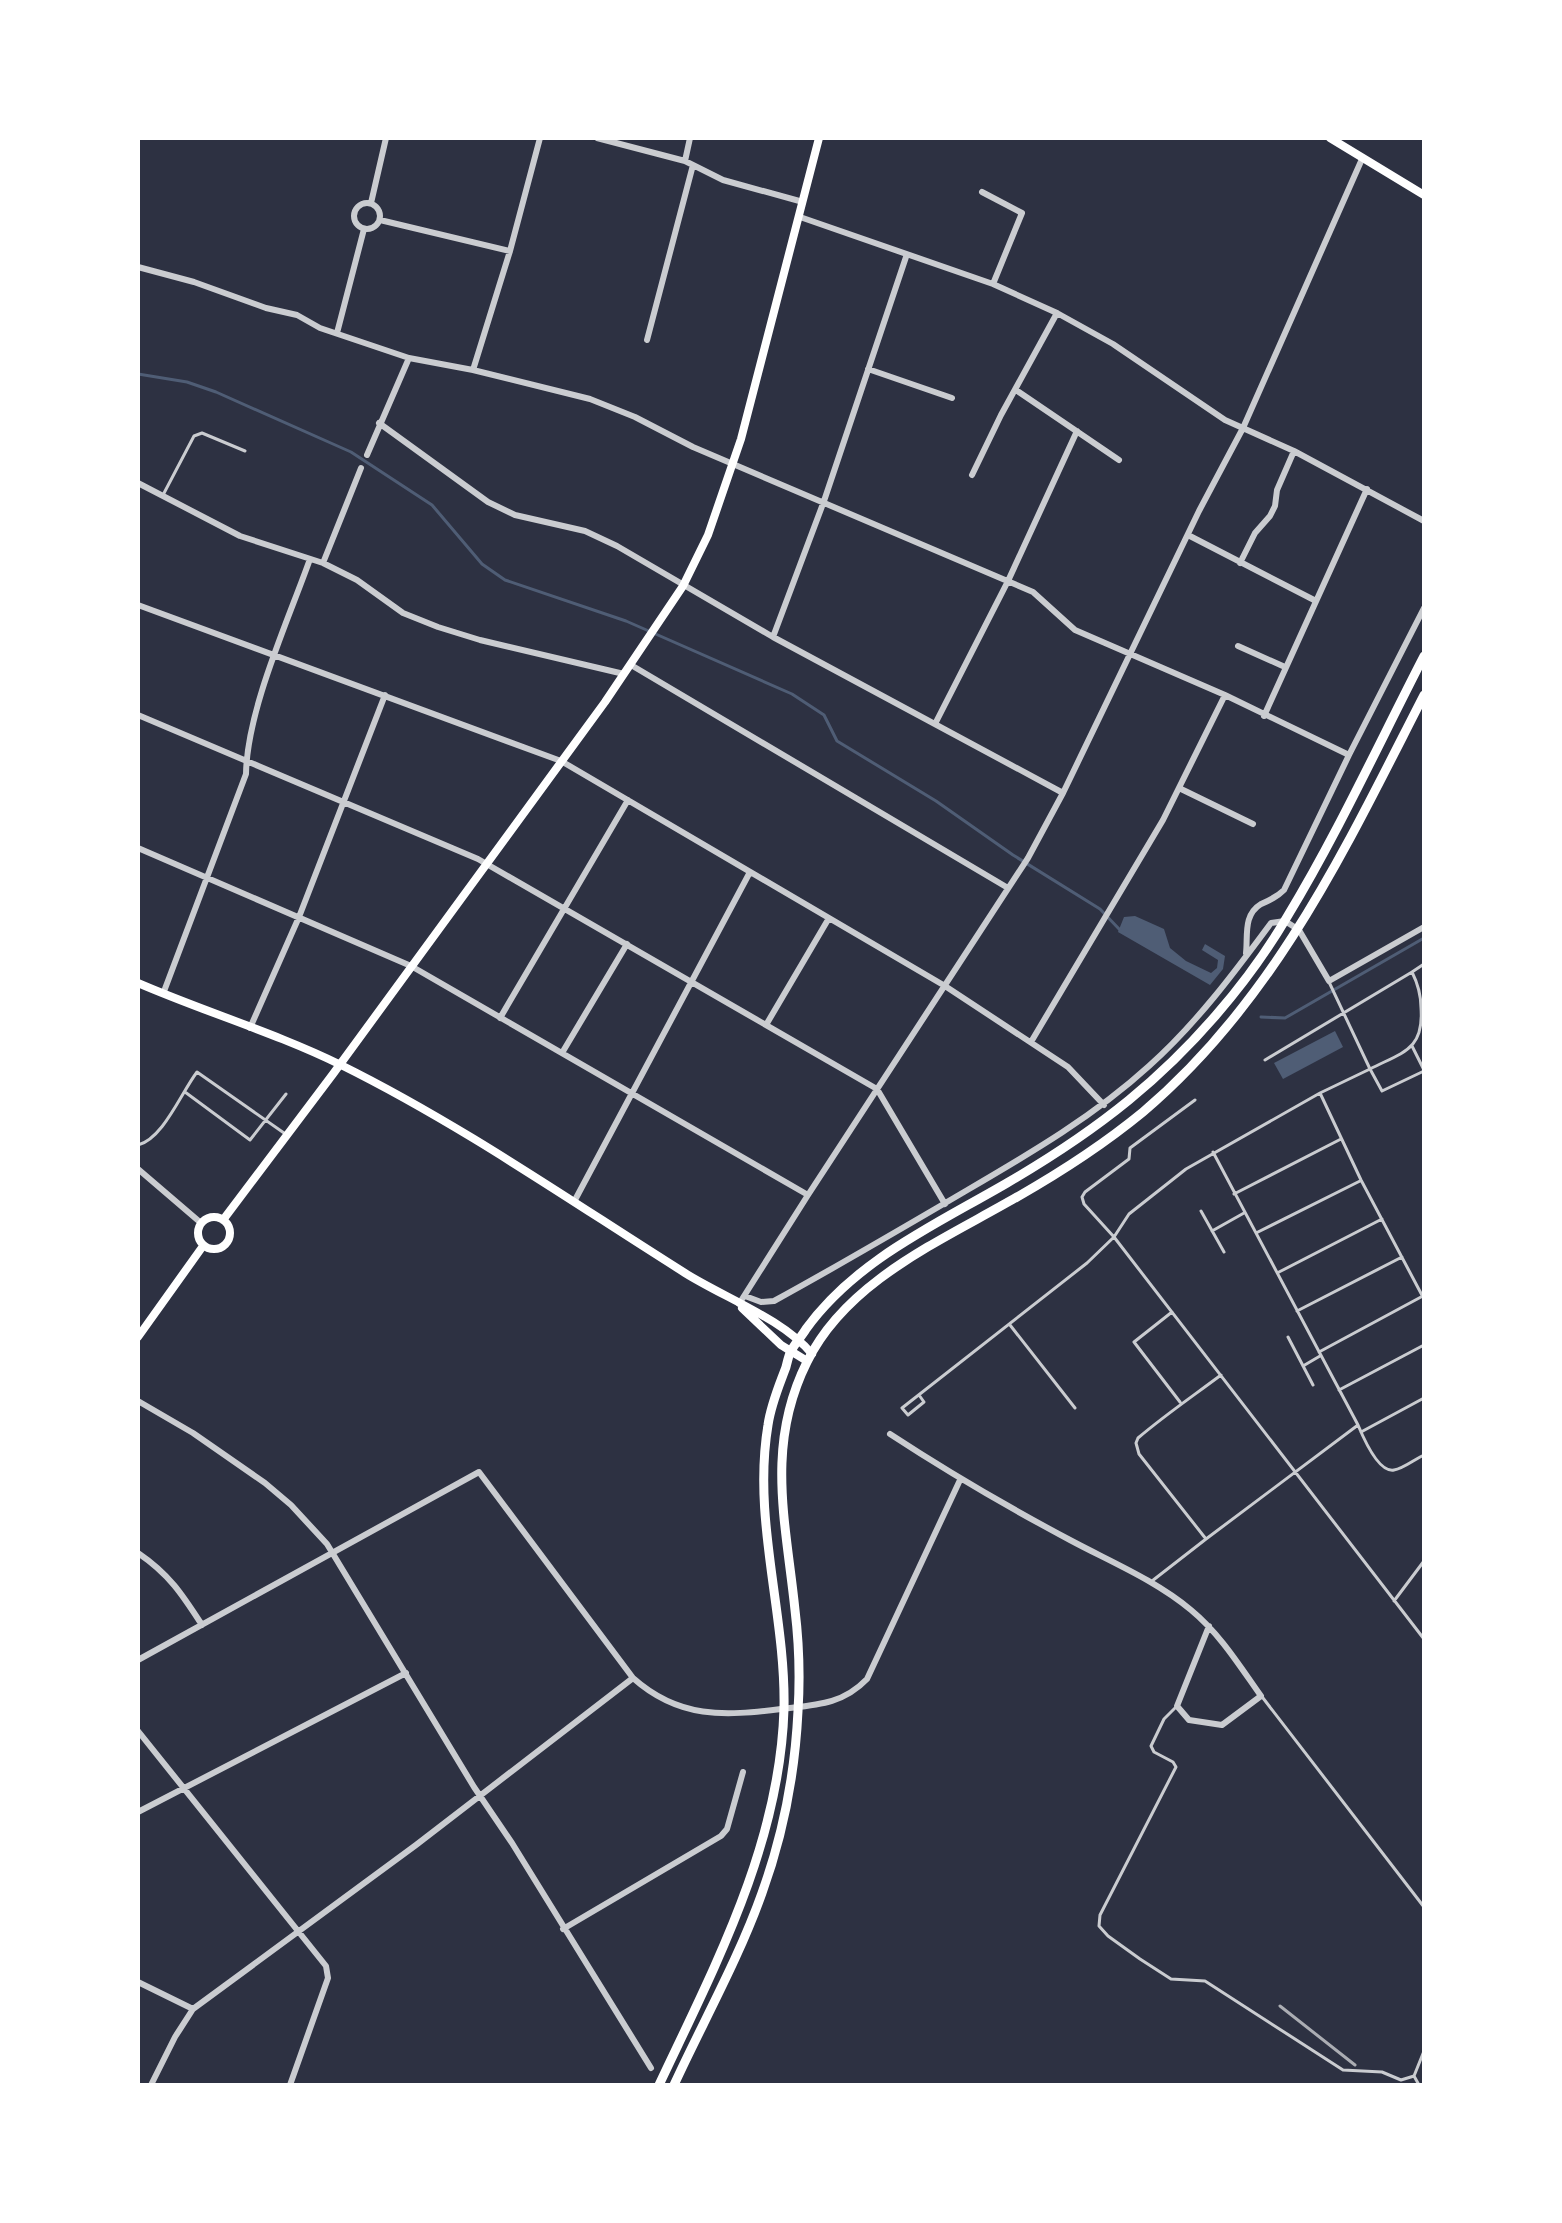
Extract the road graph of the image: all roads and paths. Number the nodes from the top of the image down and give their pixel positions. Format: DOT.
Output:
graph roads {
  1 [pos="386,138"];
  2 [pos="540,138"];
  3 [pos="597,138"];
  4 [pos="690,138"];
  5 [pos="819,138"];
  6 [pos="1330,138"];
  7 [pos="1362,159"];
  8 [pos="685,161"];
  9 [pos="693,165"];
  10 [pos="982,192"];
  11 [pos="1424,195"];
  12 [pos="803,202"];
  13 [pos="371,203"];
  14 [pos="800,217"];
  15 [pos="380,220"];
  16 [pos="364,229"];
  17 [pos="510,251"];
  18 [pos="907,254"];
  19 [pos="138,267"];
  20 [pos="993,284"];
  21 [pos="1057,313"];
  22 [pos="337,333"];
  23 [pos="647,340"];
  24 [pos="409,358"];
  25 [pos="868,369"];
  26 [pos="473,370"];
  27 [pos="1016,390"];
  28 [pos="952,398"];
  29 [pos="379,423"];
  30 [pos="1243,428"];
  31 [pos="1077,431"];
  32 [pos="245,451"];
  33 [pos="1294,451"];
  34 [pos="367,455"];
  35 [pos="1119,460"];
  36 [pos="733,464"];
  37 [pos="361,468"];
  38 [pos="972,475"];
  39 [pos="138,483"];
  40 [pos="1367,489"];
  41 [pos="163,495"];
  42 [pos="824,501"];
  43 [pos="1424,521"];
  44 [pos="1188,535"];
  45 [pos="310,559"];
  46 [pos="323,563"];
  47 [pos="1240,563"];
  48 [pos="1008,581"];
  49 [pos="683,586"];
  50 [pos="1316,601"];
  51 [pos="138,605"];
  52 [pos="1424,608"];
  53 [pos="773,637"];
  54 [pos="1238,646"];
  55 [pos="275,654"];
  56 [pos="1129,654"];
  57 [pos="1424,656"];
  58 [pos="631,665"];
  59 [pos="1285,667"];
  60 [pos="624,674"];
  61 [pos="385,695"];
  62 [pos="1225,695"];
  63 [pos="1424,695"];
  64 [pos="138,715"];
  65 [pos="1264,716"];
  66 [pos="935,724"];
  67 [pos="1349,755"];
  68 [pos="247,760"];
  69 [pos="561,761"];
  70 [pos="1179,788"];
  71 [pos="1063,793"];
  72 [pos="628,800"];
  73 [pos="344,802"];
  74 [pos="1253,824"];
  75 [pos="138,848"];
  76 [pos="486,864"];
  77 [pos="750,872"];
  78 [pos="206,877"];
  79 [pos="1008,888"];
  80 [pos="564,908"];
  81 [pos="299,917"];
  82 [pos="829,918"];
  83 [pos="1285,921"];
  84 [pos="1424,927"];
  85 [pos="1299,930"];
  86 [pos="627,944"];
  87 [pos="1242,962"];
  88 [pos="1424,964"];
  89 [pos="411,966"];
  90 [pos="1412,972"];
  91 [pos="1329,981"];
  92 [pos="138,983"];
  93 [pos="693,983"];
  94 [pos="945,986"];
  95 [pos="163,994"];
  96 [pos="1344,1014"];
  97 [pos="500,1018"];
  98 [pos="766,1025"];
  99 [pos="250,1028"];
  100 [pos="1031,1042"];
  101 [pos="1412,1046"];
  102 [pos="562,1053"];
  103 [pos="1265,1060"];
  104 [pos="340,1064"];
  105 [pos="1370,1069"];
  106 [pos="1424,1070"];
  107 [pos="877,1089"];
  108 [pos="183,1091"];
  109 [pos="1320,1093"];
  110 [pos="286,1094"];
  111 [pos="632,1094"];
  112 [pos="1195,1100"];
  113 [pos="1104,1105"];
  114 [pos="265,1121"];
  115 [pos="287,1135"];
  116 [pos="1341,1139"];
  117 [pos="138,1145"];
  118 [pos="1213,1152"];
  119 [pos="138,1169"];
  120 [pos="1361,1180"];
  121 [pos="1234,1194"];
  122 [pos="808,1195"];
  123 [pos="575,1200"];
  124 [pos="945,1204"];
  125 [pos="1201,1211"];
  126 [pos="1245,1213"];
  127 [pos="1382,1219"];
  128 [pos="223,1220"];
  129 [pos="201,1223"];
  130 [pos="1212,1231"];
  131 [pos="1256,1233"];
  132 [pos="1114,1237"];
  133 [pos="203,1246"];
  134 [pos="1224,1252"];
  135 [pos="1402,1257"];
  136 [pos="1277,1273"];
  137 [pos="745,1296"];
  138 [pos="1423,1298"];
  139 [pos="739,1304"];
  140 [pos="1297,1311"];
  141 [pos="1172,1312"];
  142 [pos="1010,1325"];
  143 [pos="138,1337"];
  144 [pos="1288,1337"];
  145 [pos="800,1339"];
  146 [pos="1424,1345"];
  147 [pos="790,1351"];
  148 [pos="1320,1354"];
  149 [pos="810,1358"];
  150 [pos="1303,1366"];
  151 [pos="1221,1375"];
  152 [pos="1313,1385"];
  153 [pos="1339,1390"];
  154 [pos="919,1395"];
  155 [pos="1424,1398"];
  156 [pos="138,1401"];
  157 [pos="1180,1402"];
  158 [pos="1075,1408"];
  159 [pos="1358,1425"];
  160 [pos="1361,1432"];
  161 [pos="890,1434"];
  162 [pos="1424,1455"];
  163 [pos="1296,1471"];
  164 [pos="960,1480"];
  165 [pos="1206,1539"];
  166 [pos="138,1553"];
  167 [pos="334,1553"];
  168 [pos="1424,1561"];
  169 [pos="1150,1582"];
  170 [pos="1394,1601"];
  171 [pos="202,1625"];
  172 [pos="1209,1626"];
  173 [pos="1424,1639"];
  174 [pos="138,1660"];
  175 [pos="406,1673"];
  176 [pos="633,1678"];
  177 [pos="1261,1696"];
  178 [pos="1177,1706"];
  179 [pos="798,1708"];
  180 [pos="784,1709"];
  181 [pos="138,1731"];
  182 [pos="743,1772"];
  183 [pos="185,1789"];
  184 [pos="479,1795"];
  185 [pos="138,1812"];
  186 [pos="1424,1906"];
  187 [pos="563,1929"];
  188 [pos="299,1931"];
  189 [pos="138,1982"];
  190 [pos="193,2009"];
  191 [pos="1424,2051"];
  192 [pos="651,2068"];
  193 [pos="1414,2076"];
  194 [pos="151,2085"];
  195 [pos="290,2085"];
  196 [pos="659,2085"];
  197 [pos="674,2085"];
  198 [pos="1419,2085"];
  1 -- 13 [label="street"];
  2 -- 17 [label="street"];
  3 -- 8 [label="street"];
  4 -- 8 [label="street"];
  5 -- 12 [label="main road"];
  6 -- 7 [label="main road"];
  7 -- 11 [label="main road"];
  7 -- 30 [label="street"];
  8 -- 9 [label="street"];
  9 -- 12 [label="street"];
  9 -- 23 [label="street"];
  10 -- 20 [label="street"];
  12 -- 14 [label="main road"];
  13 -- 15 [label="street"];
  13 -- 16 [label="street"];
  14 -- 18 [label="street"];
  14 -- 36 [label="main road"];
  15 -- 16 [label="street"];
  15 -- 17 [label="street"];
  16 -- 22 [label="street"];
  17 -- 26 [label="street"];
  18 -- 20 [label="street"];
  18 -- 25 [label="street"];
  19 -- 22 [label="street"];
  20 -- 21 [label="street"];
  21 -- 27 [label="street"];
  21 -- 30 [label="street"];
  22 -- 24 [label="street"];
  24 -- 26 [label="street"];
  24 -- 29 [label="street"];
  25 -- 28 [label="street"];
  25 -- 42 [label="street"];
  26 -- 36 [label="street"];
  27 -- 31 [label="street"];
  27 -- 38 [label="street"];
  29 -- 34 [label="street"];
  29 -- 49 [label="street"];
  30 -- 33 [label="street"];
  30 -- 44 [label="street"];
  31 -- 35 [label="street"];
  31 -- 48 [label="street"];
  32 -- 41 [label="lane"];
  33 -- 40 [label="street"];
  33 -- 47 [label="street"];
  36 -- 42 [label="street"];
  36 -- 49 [label="main road"];
  37 -- 46 [label="street"];
  39 -- 41 [label="street"];
  40 -- 43 [label="street"];
  40 -- 50 [label="street"];
  41 -- 45 [label="street"];
  42 -- 48 [label="street"];
  42 -- 53 [label="street"];
  44 -- 47 [label="street"];
  44 -- 56 [label="street"];
  45 -- 46 [label="street"];
  45 -- 55 [label="street"];
  46 -- 60 [label="street"];
  47 -- 50 [label="street"];
  48 -- 56 [label="street"];
  48 -- 66 [label="street"];
  49 -- 53 [label="street"];
  49 -- 58 [label="main road"];
  50 -- 59 [label="street"];
  51 -- 55 [label="street"];
  52 -- 67 [label="street"];
  53 -- 66 [label="street"];
  54 -- 59 [label="street"];
  55 -- 61 [label="street"];
  55 -- 68 [label="street"];
  56 -- 62 [label="street"];
  56 -- 71 [label="street"];
  57 -- 83 [label="main road"];
  58 -- 60 [label="main road"];
  58 -- 79 [label="street"];
  59 -- 65 [label="street"];
  60 -- 69 [label="main road"];
  61 -- 69 [label="street"];
  61 -- 73 [label="street"];
  62 -- 65 [label="street"];
  62 -- 70 [label="street"];
  63 -- 85 [label="main road"];
  64 -- 68 [label="street"];
  65 -- 67 [label="street"];
  66 -- 71 [label="street"];
  67 -- 87 [label="street"];
  68 -- 73 [label="street"];
  68 -- 78 [label="street"];
  69 -- 72 [label="street"];
  69 -- 76 [label="main road"];
  70 -- 74 [label="street"];
  70 -- 100 [label="street"];
  71 -- 79 [label="street"];
  72 -- 77 [label="street"];
  72 -- 80 [label="street"];
  73 -- 76 [label="street"];
  73 -- 81 [label="street"];
  75 -- 78 [label="street"];
  76 -- 80 [label="street"];
  76 -- 89 [label="main road"];
  77 -- 82 [label="street"];
  77 -- 93 [label="street"];
  78 -- 81 [label="street"];
  78 -- 95 [label="street"];
  79 -- 94 [label="street"];
  80 -- 86 [label="street"];
  80 -- 97 [label="street"];
  81 -- 89 [label="street"];
  81 -- 99 [label="street"];
  82 -- 94 [label="street"];
  82 -- 98 [label="street"];
  83 -- 85 [label="street"];
  83 -- 87 [label="street"];
  83 -- 145 [label="main road"];
  84 -- 91 [label="street"];
  85 -- 91 [label="street"];
  85 -- 149 [label="main road"];
  86 -- 93 [label="street"];
  86 -- 102 [label="street"];
  87 -- 113 [label="street"];
  88 -- 90 [label="lane"];
  89 -- 97 [label="street"];
  89 -- 104 [label="main road"];
  90 -- 96 [label="lane"];
  90 -- 101 [label="lane"];
  91 -- 96 [label="lane"];
  92 -- 95 [label="main road"];
  93 -- 98 [label="street"];
  93 -- 111 [label="street"];
  94 -- 100 [label="street"];
  94 -- 107 [label="street"];
  95 -- 99 [label="main road"];
  96 -- 103 [label="lane"];
  96 -- 105 [label="lane"];
  97 -- 102 [label="street"];
  98 -- 107 [label="street"];
  99 -- 104 [label="main road"];
  100 -- 113 [label="street"];
  101 -- 105 [label="lane"];
  101 -- 106 [label="lane"];
  102 -- 111 [label="street"];
  104 -- 115 [label="main road"];
  104 -- 123 [label="main road"];
  105 -- 106 [label="lane"];
  105 -- 109 [label="lane"];
  107 -- 122 [label="street"];
  107 -- 124 [label="street"];
  108 -- 114 [label="lane"];
  108 -- 114 [label="lane"];
  108 -- 117 [label="lane"];
  109 -- 116 [label="lane"];
  109 -- 118 [label="lane"];
  110 -- 114 [label="lane"];
  111 -- 122 [label="street"];
  111 -- 123 [label="street"];
  112 -- 132 [label="lane"];
  113 -- 124 [label="street"];
  114 -- 115 [label="lane"];
  115 -- 128 [label="main road"];
  116 -- 120 [label="lane"];
  116 -- 121 [label="lane"];
  118 -- 121 [label="lane"];
  118 -- 132 [label="lane"];
  119 -- 129 [label="street"];
  120 -- 127 [label="lane"];
  120 -- 131 [label="lane"];
  121 -- 126 [label="lane"];
  122 -- 137 [label="street"];
  123 -- 139 [label="main road"];
  124 -- 137 [label="street"];
  125 -- 130 [label="lane"];
  126 -- 130 [label="lane"];
  126 -- 131 [label="lane"];
  127 -- 135 [label="lane"];
  127 -- 136 [label="lane"];
  128 -- 129 [label="main road"];
  128 -- 133 [label="main road"];
  129 -- 133 [label="main road"];
  130 -- 134 [label="lane"];
  131 -- 136 [label="lane"];
  132 -- 141 [label="lane"];
  132 -- 142 [label="lane"];
  133 -- 143 [label="main road"];
  135 -- 138 [label="lane"];
  135 -- 140 [label="lane"];
  136 -- 140 [label="lane"];
  137 -- 139 [label="street"];
  138 -- 148 [label="lane"];
  139 -- 145 [label="main road"];
  139 -- 147 [label="main road"];
  140 -- 148 [label="lane"];
  141 -- 151 [label="lane"];
  141 -- 157 [label="lane"];
  142 -- 154 [label="lane"];
  142 -- 158 [label="lane"];
  144 -- 150 [label="lane"];
  145 -- 147 [label="main road"];
  145 -- 149 [label="main road"];
  146 -- 153 [label="lane"];
  147 -- 149 [label="main road"];
  147 -- 180 [label="main road"];
  148 -- 150 [label="lane"];
  148 -- 153 [label="lane"];
  149 -- 179 [label="main road"];
  150 -- 152 [label="lane"];
  151 -- 157 [label="lane"];
  151 -- 163 [label="lane"];
  153 -- 159 [label="lane"];
  154 -- 154 [label="lane"];
  155 -- 160 [label="lane"];
  156 -- 167 [label="street"];
  157 -- 165 [label="lane"];
  159 -- 160 [label="lane"];
  159 -- 163 [label="lane"];
  160 -- 162 [label="lane"];
  161 -- 164 [label="street"];
  163 -- 165 [label="lane"];
  163 -- 170 [label="lane"];
  164 -- 169 [label="street"];
  164 -- 179 [label="street"];
  165 -- 169 [label="lane"];
  166 -- 171 [label="street"];
  167 -- 171 [label="street"];
  167 -- 175 [label="street"];
  167 -- 176 [label="street"];
  168 -- 170 [label="lane"];
  169 -- 172 [label="street"];
  170 -- 173 [label="lane"];
  171 -- 174 [label="street"];
  172 -- 177 [label="street"];
  172 -- 178 [label="street"];
  175 -- 183 [label="street"];
  175 -- 184 [label="street"];
  176 -- 180 [label="street"];
  176 -- 184 [label="street"];
  177 -- 178 [label="street"];
  177 -- 186 [label="lane"];
  178 -- 193 [label="lane"];
  179 -- 180 [label="street"];
  179 -- 197 [label="main road"];
  180 -- 196 [label="main road"];
  181 -- 183 [label="street"];
  182 -- 187 [label="street"];
  183 -- 185 [label="street"];
  183 -- 188 [label="street"];
  184 -- 187 [label="street"];
  184 -- 188 [label="street"];
  187 -- 192 [label="street"];
  188 -- 190 [label="street"];
  188 -- 195 [label="street"];
  189 -- 190 [label="street"];
  190 -- 194 [label="street"];
  191 -- 193 [label="lane"];
  193 -- 198 [label="lane"];
}
